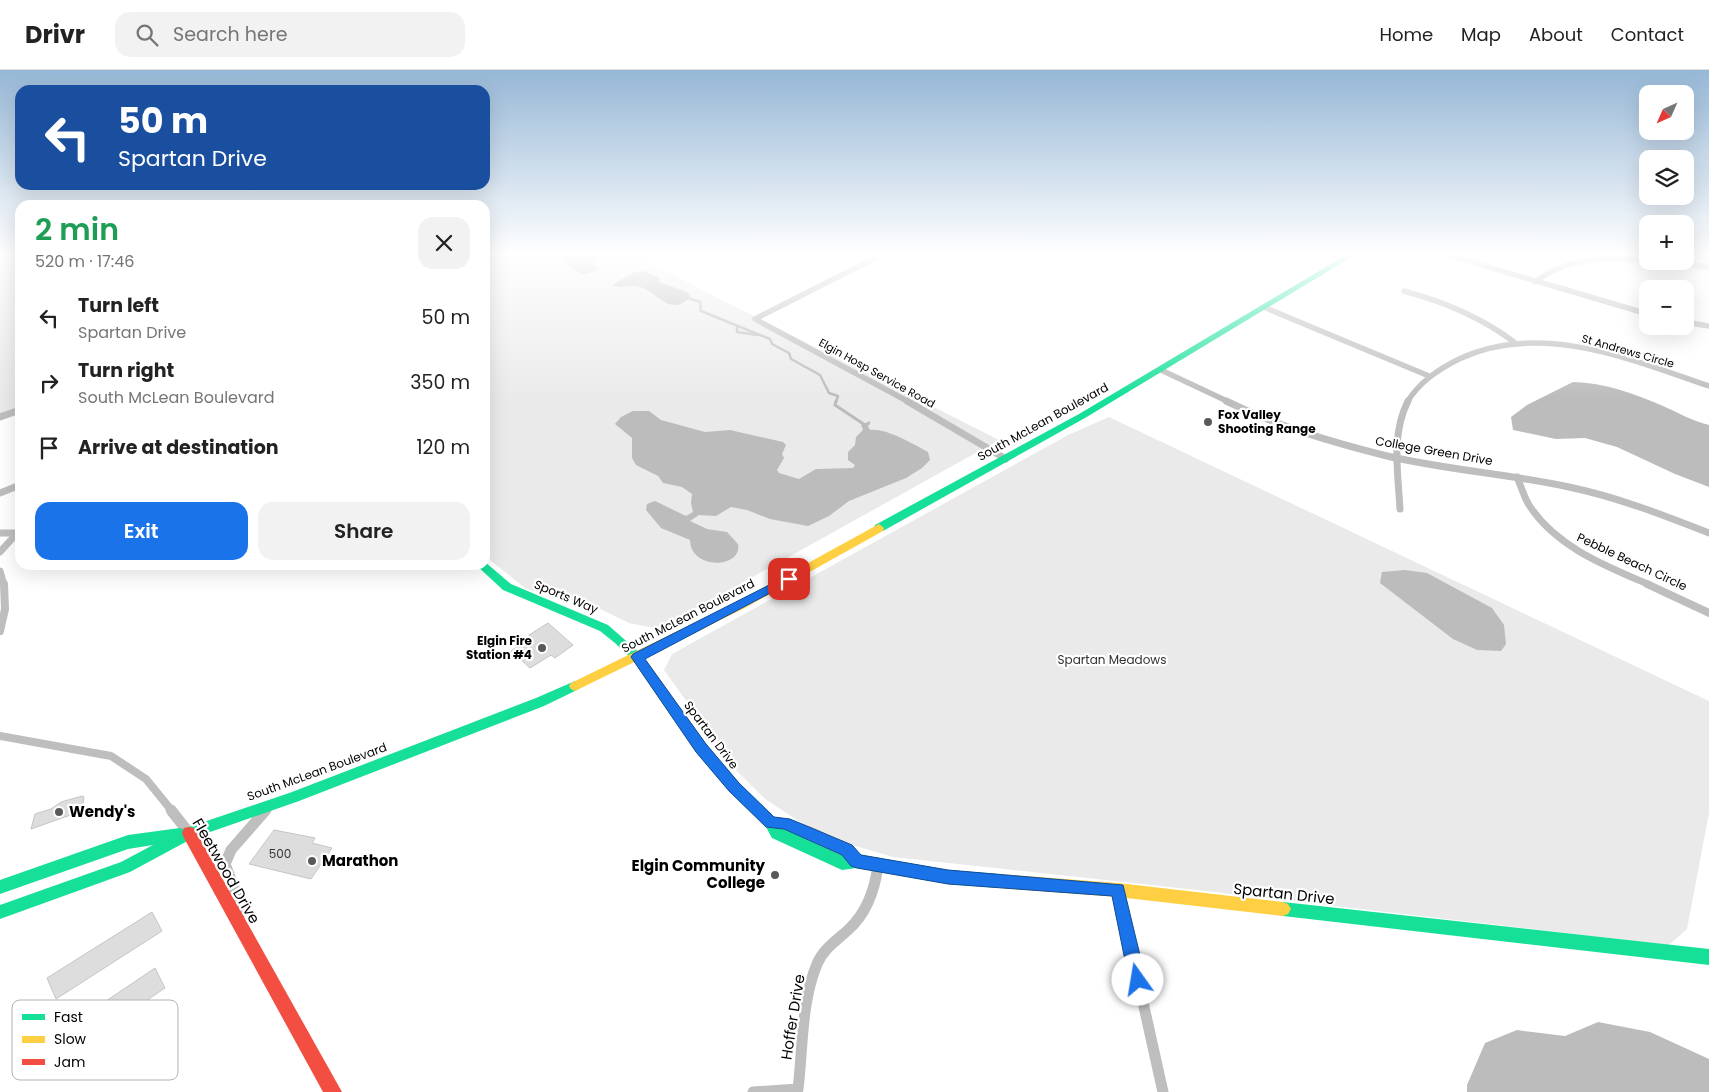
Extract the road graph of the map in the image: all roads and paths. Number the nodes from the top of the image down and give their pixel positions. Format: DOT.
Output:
graph roads {
  1 [pos="787,303"];
  2 [pos="1275,303"];
  3 [pos="1440,303"];
  4 [pos="1608,303"];
  5 [pos="1266,308"];
  6 [pos="1639,311"];
  7 [pos="1694,324"];
  8 [pos="1709,326"];
  9 [pos="1514,342"];
  10 [pos="1161,370"];
  11 [pos="1429,376"];
  12 [pos="1709,386"];
  13 [pos="15,412"];
  14 [pos="0,417"];
  15 [pos="1006,458"];
  16 [pos="1397,458"];
  17 [pos="1518,477"];
  18 [pos="15,487"];
  19 [pos="0,493"];
  20 [pos="1400,508"];
  21 [pos="15,532"];
  22 [pos="1709,533"];
  23 [pos="0,534"];
  24 [pos="15,535"];
  25 [pos="0,552"];
  26 [pos="488,570"];
  27 [pos="0,571"];
  28 [pos="1709,613"];
  29 [pos="0,631"];
  30 [pos="637,657"];
  31 [pos="0,736"];
  32 [pos="271,805"];
  33 [pos="189,833"];
  34 [pos="878,865"];
  35 [pos="0,887"];
  36 [pos="1118,890"];
  37 [pos="0,912"];
  38 [pos="237,919"];
  39 [pos="1709,957"];
  40 [pos="333,1092"];
  41 [pos="753,1092"];
  42 [pos="1163,1092"];
  1 -- 15 [label="street, Elgin Hosp Service Road"];
  2 -- 5 [label="main road, South McLean Boulevard"];
  3 -- 9 [label="street"];
  4 -- 6 [label="street"];
  5 -- 10 [label="main road, South McLean Boulevard"];
  5 -- 11 [label="street"];
  7 -- 8 [label="street"];
  9 -- 11 [label="street, St Andrews Circle"];
  9 -- 12 [label="street, St Andrews Circle"];
  10 -- 15 [label="main road, South McLean Boulevard"];
  10 -- 16 [label="street, College Green Drive"];
  11 -- 16 [label="street, St Andrews Circle"];
  13 -- 14 [label="street"];
  15 -- 30 [label="main road, South McLean Boulevard"];
  16 -- 17 [label="street, College Green Drive"];
  16 -- 20 [label="street, St Andrews Circle"];
  17 -- 22 [label="street, College Green Drive"];
  17 -- 28 [label="street, Pebble Beach Circle"];
  18 -- 19 [label="street"];
  21 -- 23 [label="street"];
  24 -- 25 [label="street"];
  26 -- 30 [label="main road, Sports Way"];
  27 -- 29 [label="street"];
  30 -- 32 [label="main road, South McLean Boulevard"];
  30 -- 34 [label="main road, Spartan Drive"];
  31 -- 33 [label="street, Fleetwood Drive"];
  32 -- 33 [label="main road, South McLean Boulevard"];
  32 -- 38 [label="street"];
  33 -- 35 [label="main road, South McLean Boulevard"];
  33 -- 37 [label="main road, South McLean Boulevard"];
  33 -- 38 [label="main road, Fleetwood Drive"];
  34 -- 36 [label="main road, Spartan Drive"];
  34 -- 41 [label="street, Hoffer Drive"];
  36 -- 39 [label="main road, Spartan Drive"];
  36 -- 42 [label="street"];
  38 -- 40 [label="main road, Fleetwood Drive"];
}
